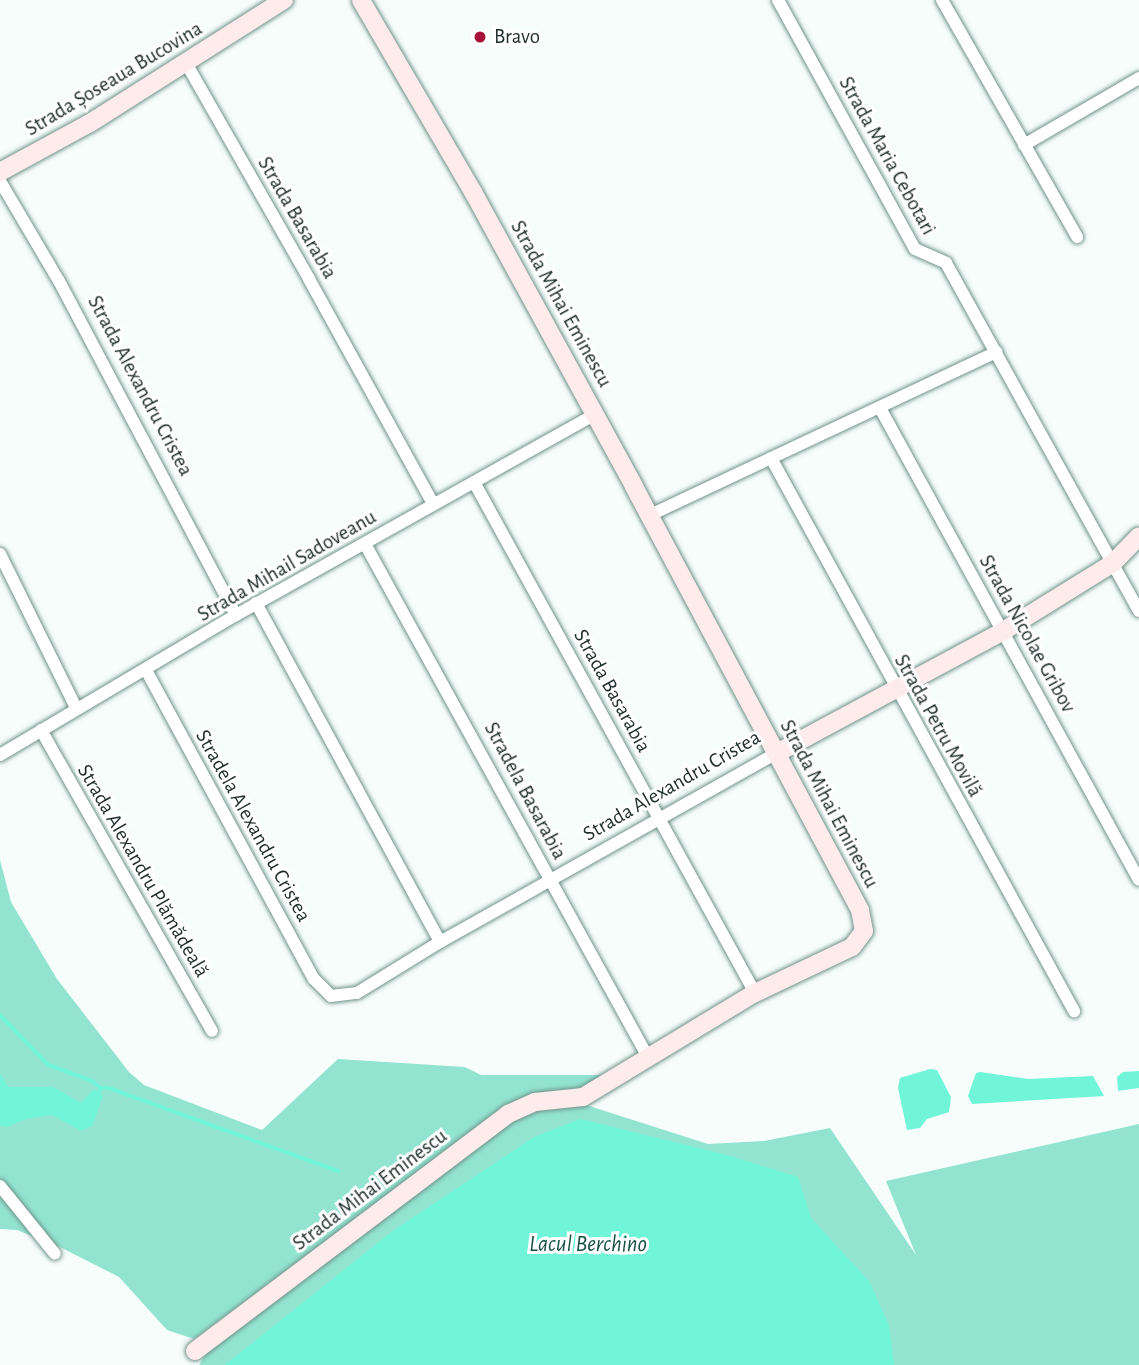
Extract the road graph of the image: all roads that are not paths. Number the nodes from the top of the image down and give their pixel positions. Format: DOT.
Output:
graph roads {
  1 [pos="285,0"];
  2 [pos="361,0"];
  3 [pos="778,0"];
  4 [pos="942,0"];
  5 [pos="186,63"];
  6 [pos="1139,78"];
  7 [pos="1024,145"];
  8 [pos="0,172"];
  9 [pos="0,181"];
  10 [pos="1077,237"];
  11 [pos="997,352"];
  12 [pos="880,408"];
  13 [pos="595,414"];
  14 [pos="771,458"];
  15 [pos="474,482"];
  16 [pos="433,504"];
  17 [pos="650,516"];
  18 [pos="1139,536"];
  19 [pos="365,544"];
  20 [pos="0,554"];
  21 [pos="1113,563"];
  22 [pos="256,603"];
  23 [pos="1139,611"];
  24 [pos="236,615"];
  25 [pos="1005,630"];
  26 [pos="146,670"];
  27 [pos="895,688"];
  28 [pos="76,708"];
  29 [pos="41,730"];
  30 [pos="777,753"];
  31 [pos="0,755"];
  32 [pos="662,820"];
  33 [pos="551,880"];
  34 [pos="1139,880"];
  35 [pos="440,942"];
  36 [pos="755,993"];
  37 [pos="331,996"];
  38 [pos="1074,1011"];
  39 [pos="212,1031"];
  40 [pos="649,1059"];
  41 [pos="0,1186"];
  42 [pos="55,1254"];
  43 [pos="195,1351"];
  1 -- 5 [label="street, Strada Șoseaua Bucovina"];
  2 -- 13 [label="street, Strada Mihai Eminescu"];
  3 -- 11 [label="street, Strada Maria Cebotari"];
  4 -- 7 [label="street"];
  5 -- 8 [label="street, Strada Șoseaua Bucovina"];
  5 -- 16 [label="street, Strada Basarabia"];
  6 -- 7 [label="street"];
  7 -- 10 [label="street"];
  9 -- 24 [label="street, Strada Alexandru Cristea"];
  11 -- 12 [label="street"];
  11 -- 21 [label="street, Strada Maria Cebotari"];
  12 -- 14 [label="street"];
  12 -- 25 [label="street, Strada Nicolae Gribov"];
  13 -- 15 [label="street, Strada Mihail Sadoveanu"];
  13 -- 17 [label="street, Strada Mihai Eminescu"];
  14 -- 17 [label="street"];
  14 -- 27 [label="street, Strada Petru Movilă"];
  15 -- 16 [label="street, Strada Mihail Sadoveanu"];
  15 -- 32 [label="street, Strada Basarabia"];
  16 -- 19 [label="street, Strada Mihail Sadoveanu"];
  17 -- 30 [label="street, Strada Mihai Eminescu"];
  18 -- 21 [label="street, Strada Alexandru Cristea"];
  19 -- 22 [label="street, Strada Mihail Sadoveanu"];
  19 -- 33 [label="street, Stradela Basarabia"];
  20 -- 28 [label="street"];
  21 -- 23 [label="street, Strada Maria Cebotari"];
  21 -- 25 [label="street, Strada Alexandru Cristea"];
  22 -- 24 [label="street, Strada Mihail Sadoveanu"];
  22 -- 35 [label="street"];
  24 -- 26 [label="street, Strada Mihail Sadoveanu"];
  25 -- 27 [label="street, Strada Alexandru Cristea"];
  25 -- 34 [label="street, Strada Nicolae Gribov"];
  26 -- 28 [label="street, Strada Mihail Sadoveanu"];
  26 -- 37 [label="street, Stradela Alexandru Cristea"];
  27 -- 30 [label="street, Strada Alexandru Cristea"];
  27 -- 38 [label="street, Strada Petru Movilă"];
  28 -- 29 [label="street, Strada Mihail Sadoveanu"];
  29 -- 31 [label="street, Strada Mihail Sadoveanu"];
  29 -- 39 [label="street, Strada Alexandru Plămădeală"];
  30 -- 32 [label="street, Strada Alexandru Cristea"];
  30 -- 36 [label="street, Strada Mihai Eminescu"];
  32 -- 33 [label="street, Strada Alexandru Cristea"];
  32 -- 36 [label="street, Strada Basarabia"];
  33 -- 35 [label="street, Strada Alexandru Cristea"];
  33 -- 40 [label="street, Stradela Basarabia"];
  35 -- 37 [label="street, Strada Alexandru Cristea"];
  36 -- 40 [label="street, Strada Mihai Eminescu"];
  40 -- 43 [label="street, Strada Mihai Eminescu"];
  41 -- 42 [label="street"];
}
